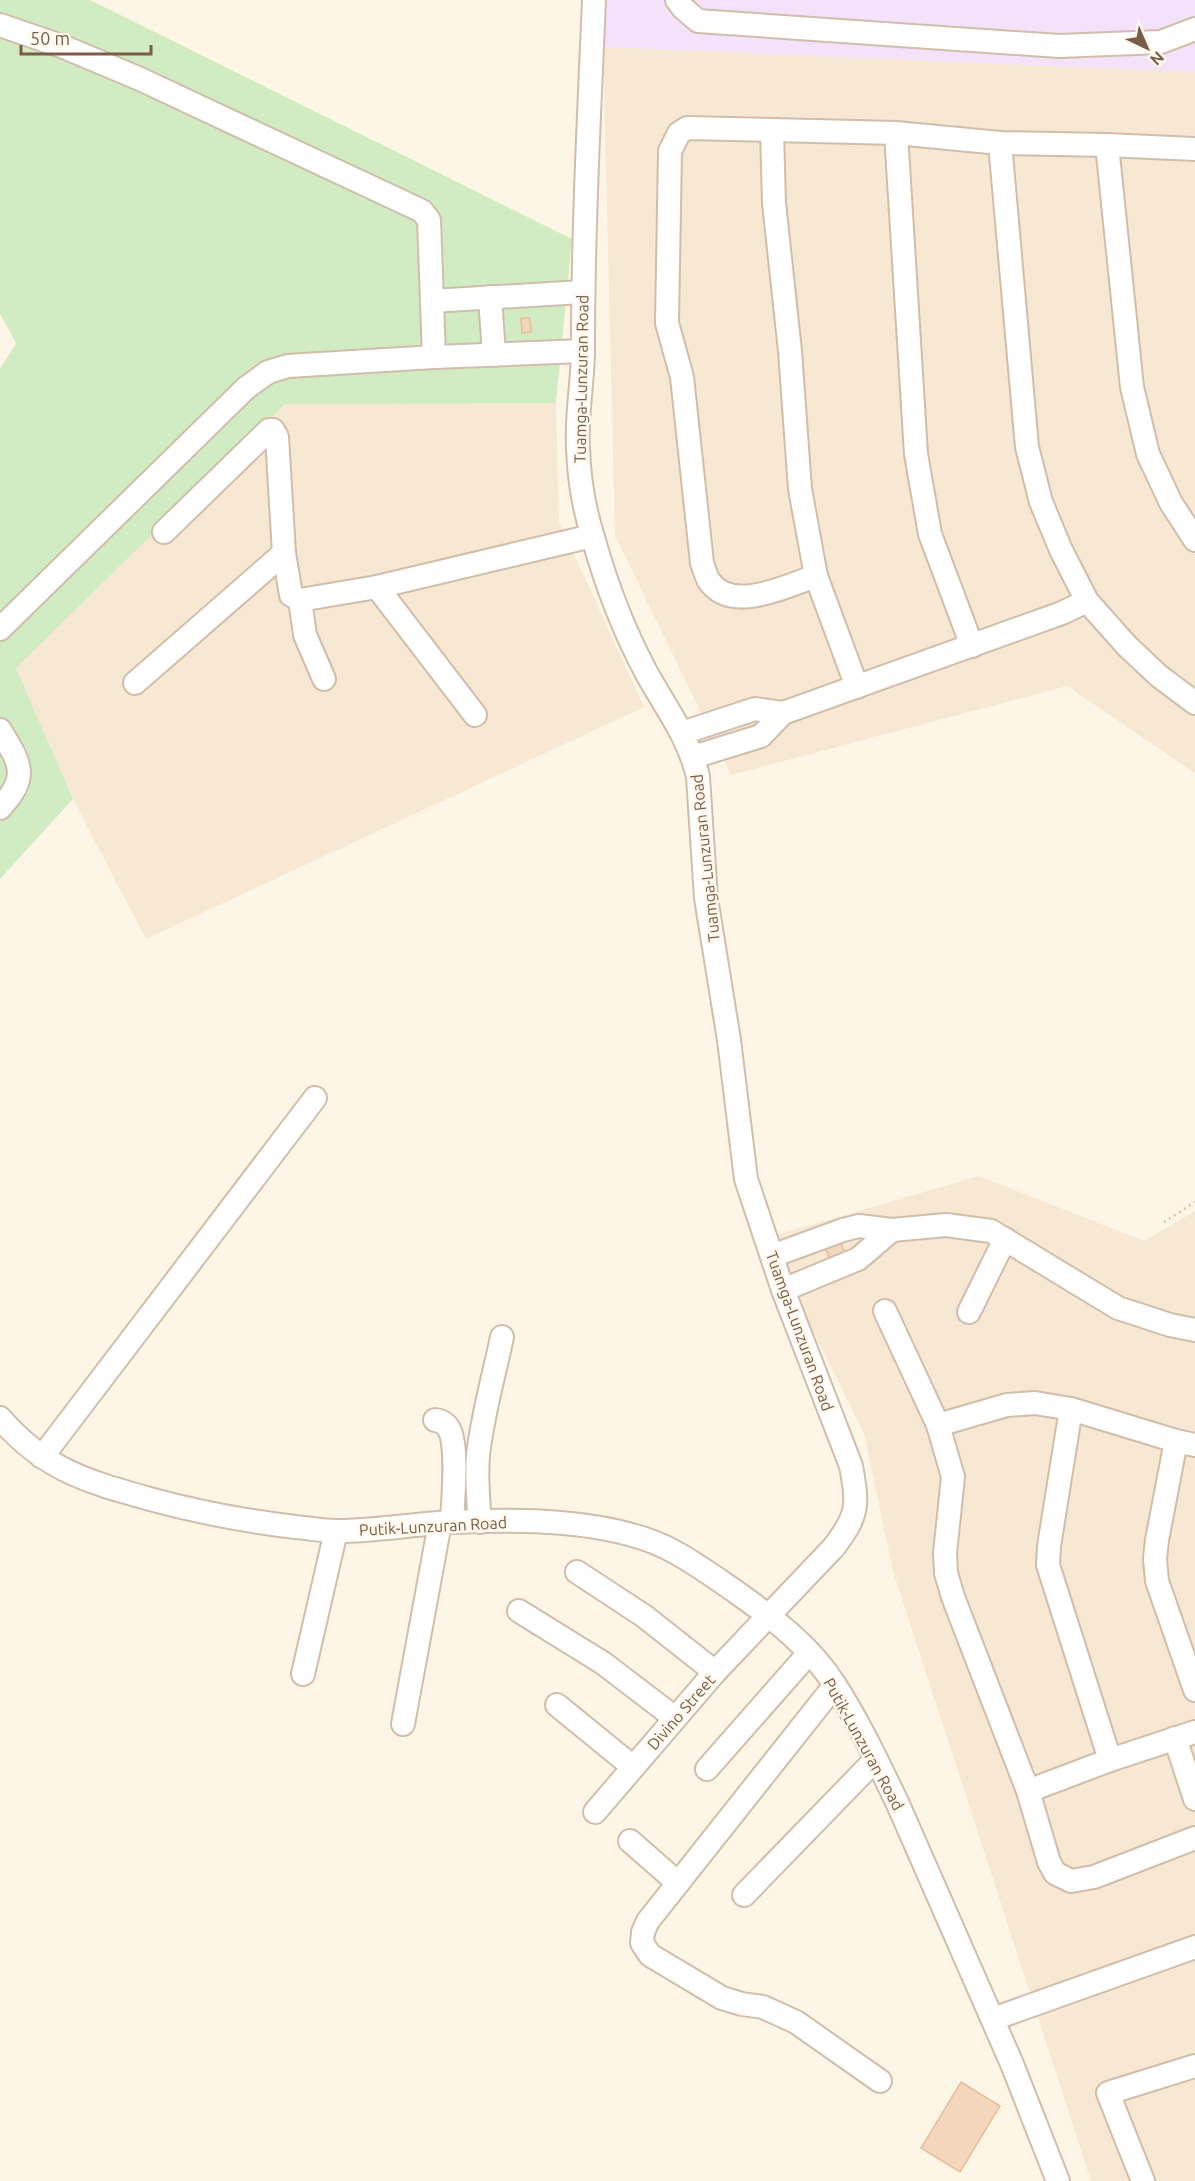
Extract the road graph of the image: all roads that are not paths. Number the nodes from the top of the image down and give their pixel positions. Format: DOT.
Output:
graph roads {
  1 [pos="594,0"];
  2 [pos="677,0"];
  3 [pos="0,26"];
  4 [pos="1195,29"];
  5 [pos="772,131"];
  6 [pos="896,133"];
  7 [pos="1000,143"];
  8 [pos="1107,145"];
  9 [pos="1195,149"];
  10 [pos="582,292"];
  11 [pos="490,297"];
  12 [pos="432,301"];
  13 [pos="583,351"];
  14 [pos="494,355"];
  15 [pos="434,357"];
  16 [pos="164,532"];
  17 [pos="592,536"];
  18 [pos="1195,540"];
  19 [pos="284,553"];
  20 [pos="816,576"];
  21 [pos="377,587"];
  22 [pos="300,600"];
  23 [pos="1087,600"];
  24 [pos="0,629"];
  25 [pos="972,646"];
  26 [pos="324,679"];
  27 [pos="135,683"];
  28 [pos="857,687"];
  29 [pos="1195,704"];
  30 [pos="783,713"];
  31 [pos="475,715"];
  32 [pos="0,730"];
  33 [pos="682,733"];
  34 [pos="693,757"];
  35 [pos="0,808"];
  36 [pos="315,1098"];
  37 [pos="892,1230"];
  38 [pos="1005,1239"];
  39 [pos="809,1243"];
  40 [pos="772,1256"];
  41 [pos="822,1274"];
  42 [pos="783,1290"];
  43 [pos="885,1311"];
  44 [pos="969,1312"];
  45 [pos="1194,1324"];
  46 [pos="502,1337"];
  47 [pos="1071,1409"];
  48 [pos="0,1418"];
  49 [pos="435,1420"];
  50 [pos="938,1425"];
  51 [pos="1186,1443"];
  52 [pos="42,1457"];
  53 [pos="446,1522"];
  54 [pos="480,1522"];
  55 [pos="336,1531"];
  56 [pos="577,1572"];
  57 [pos="519,1611"];
  58 [pos="769,1615"];
  59 [pos="809,1653"];
  60 [pos="715,1672"];
  61 [pos="303,1674"];
  62 [pos="835,1685"];
  63 [pos="1195,1690"];
  64 [pos="557,1705"];
  65 [pos="675,1718"];
  66 [pos="403,1724"];
  67 [pos="1185,1735"];
  68 [pos="876,1760"];
  69 [pos="1110,1760"];
  70 [pos="633,1767"];
  71 [pos="707,1769"];
  72 [pos="1028,1791"];
  73 [pos="1195,1799"];
  74 [pos="595,1812"];
  75 [pos="1195,1838"];
  76 [pos="630,1841"];
  77 [pos="678,1883"];
  78 [pos="744,1895"];
  79 [pos="1195,1947"];
  80 [pos="993,2019"];
  81 [pos="1195,2066"];
  82 [pos="880,2080"];
  83 [pos="1055,2180"];
  84 [pos="1143,2181"];
  1 -- 10 [label="street, Tuamga-Lunzuran Road"];
  2 -- 4 [label="street"];
  3 -- 12 [label="street"];
  5 -- 6 [label="street"];
  5 -- 20 [label="street"];
  5 -- 20 [label="street"];
  6 -- 7 [label="street"];
  6 -- 25 [label="street"];
  7 -- 8 [label="street"];
  7 -- 23 [label="street"];
  8 -- 9 [label="street"];
  8 -- 18 [label="street"];
  10 -- 11 [label="street"];
  10 -- 13 [label="street, Tuamga-Lunzuran Road"];
  11 -- 12 [label="street"];
  11 -- 14 [label="street"];
  12 -- 15 [label="street"];
  13 -- 14 [label="street"];
  13 -- 17 [label="street, Tuamga-Lunzuran Road"];
  14 -- 15 [label="street"];
  15 -- 24 [label="street"];
  16 -- 19 [label="street"];
  17 -- 21 [label="street"];
  17 -- 33 [label="street, Tuamga-Lunzuran Road"];
  19 -- 22 [label="street"];
  19 -- 27 [label="street"];
  20 -- 28 [label="street"];
  21 -- 22 [label="street"];
  21 -- 31 [label="street"];
  22 -- 26 [label="street"];
  23 -- 25 [label="street"];
  23 -- 29 [label="street"];
  25 -- 28 [label="street"];
  28 -- 30 [label="street"];
  30 -- 33 [label="street"];
  30 -- 34 [label="street"];
  32 -- 35 [label="street"];
  33 -- 34 [label="street, Tuamga-Lunzuran Road"];
  34 -- 40 [label="street, Tuamga-Lunzuran Road"];
  36 -- 52 [label="street"];
  37 -- 38 [label="street"];
  37 -- 39 [label="street"];
  37 -- 41 [label="street"];
  38 -- 44 [label="street"];
  38 -- 45 [label="street"];
  39 -- 40 [label="street"];
  39 -- 41 [label="street"];
  40 -- 42 [label="street, Tuamga-Lunzuran Road"];
  41 -- 42 [label="street"];
  42 -- 58 [label="street, Tuamga-Lunzuran Road"];
  43 -- 50 [label="street"];
  46 -- 54 [label="street"];
  47 -- 50 [label="street"];
  47 -- 51 [label="street"];
  47 -- 69 [label="street"];
  48 -- 52 [label="street, Putik-Lunzuran Road"];
  49 -- 53 [label="street"];
  50 -- 72 [label="street"];
  51 -- 63 [label="street"];
  52 -- 55 [label="street, Putik-Lunzuran Road"];
  53 -- 54 [label="street, Putik-Lunzuran Road"];
  53 -- 55 [label="street, Putik-Lunzuran Road"];
  53 -- 66 [label="street"];
  54 -- 58 [label="street, Putik-Lunzuran Road"];
  55 -- 61 [label="street"];
  56 -- 60 [label="street"];
  57 -- 65 [label="street"];
  58 -- 59 [label="street, Putik-Lunzuran Road"];
  58 -- 60 [label="street, Divino Street"];
  59 -- 62 [label="street, Putik-Lunzuran Road"];
  59 -- 71 [label="street"];
  60 -- 65 [label="street, Divino Street"];
  62 -- 68 [label="street, Putik-Lunzuran Road"];
  62 -- 77 [label="street"];
  64 -- 70 [label="street"];
  65 -- 70 [label="street, Divino Street"];
  67 -- 69 [label="street"];
  67 -- 73 [label="street"];
  68 -- 78 [label="street"];
  68 -- 80 [label="street, Putik-Lunzuran Road"];
  69 -- 72 [label="street"];
  70 -- 74 [label="street, Divino Street"];
  72 -- 75 [label="street"];
  76 -- 77 [label="street"];
  77 -- 82 [label="street"];
  79 -- 80 [label="street"];
  80 -- 83 [label="street, Putik-Lunzuran Road"];
  81 -- 84 [label="street"];
}
